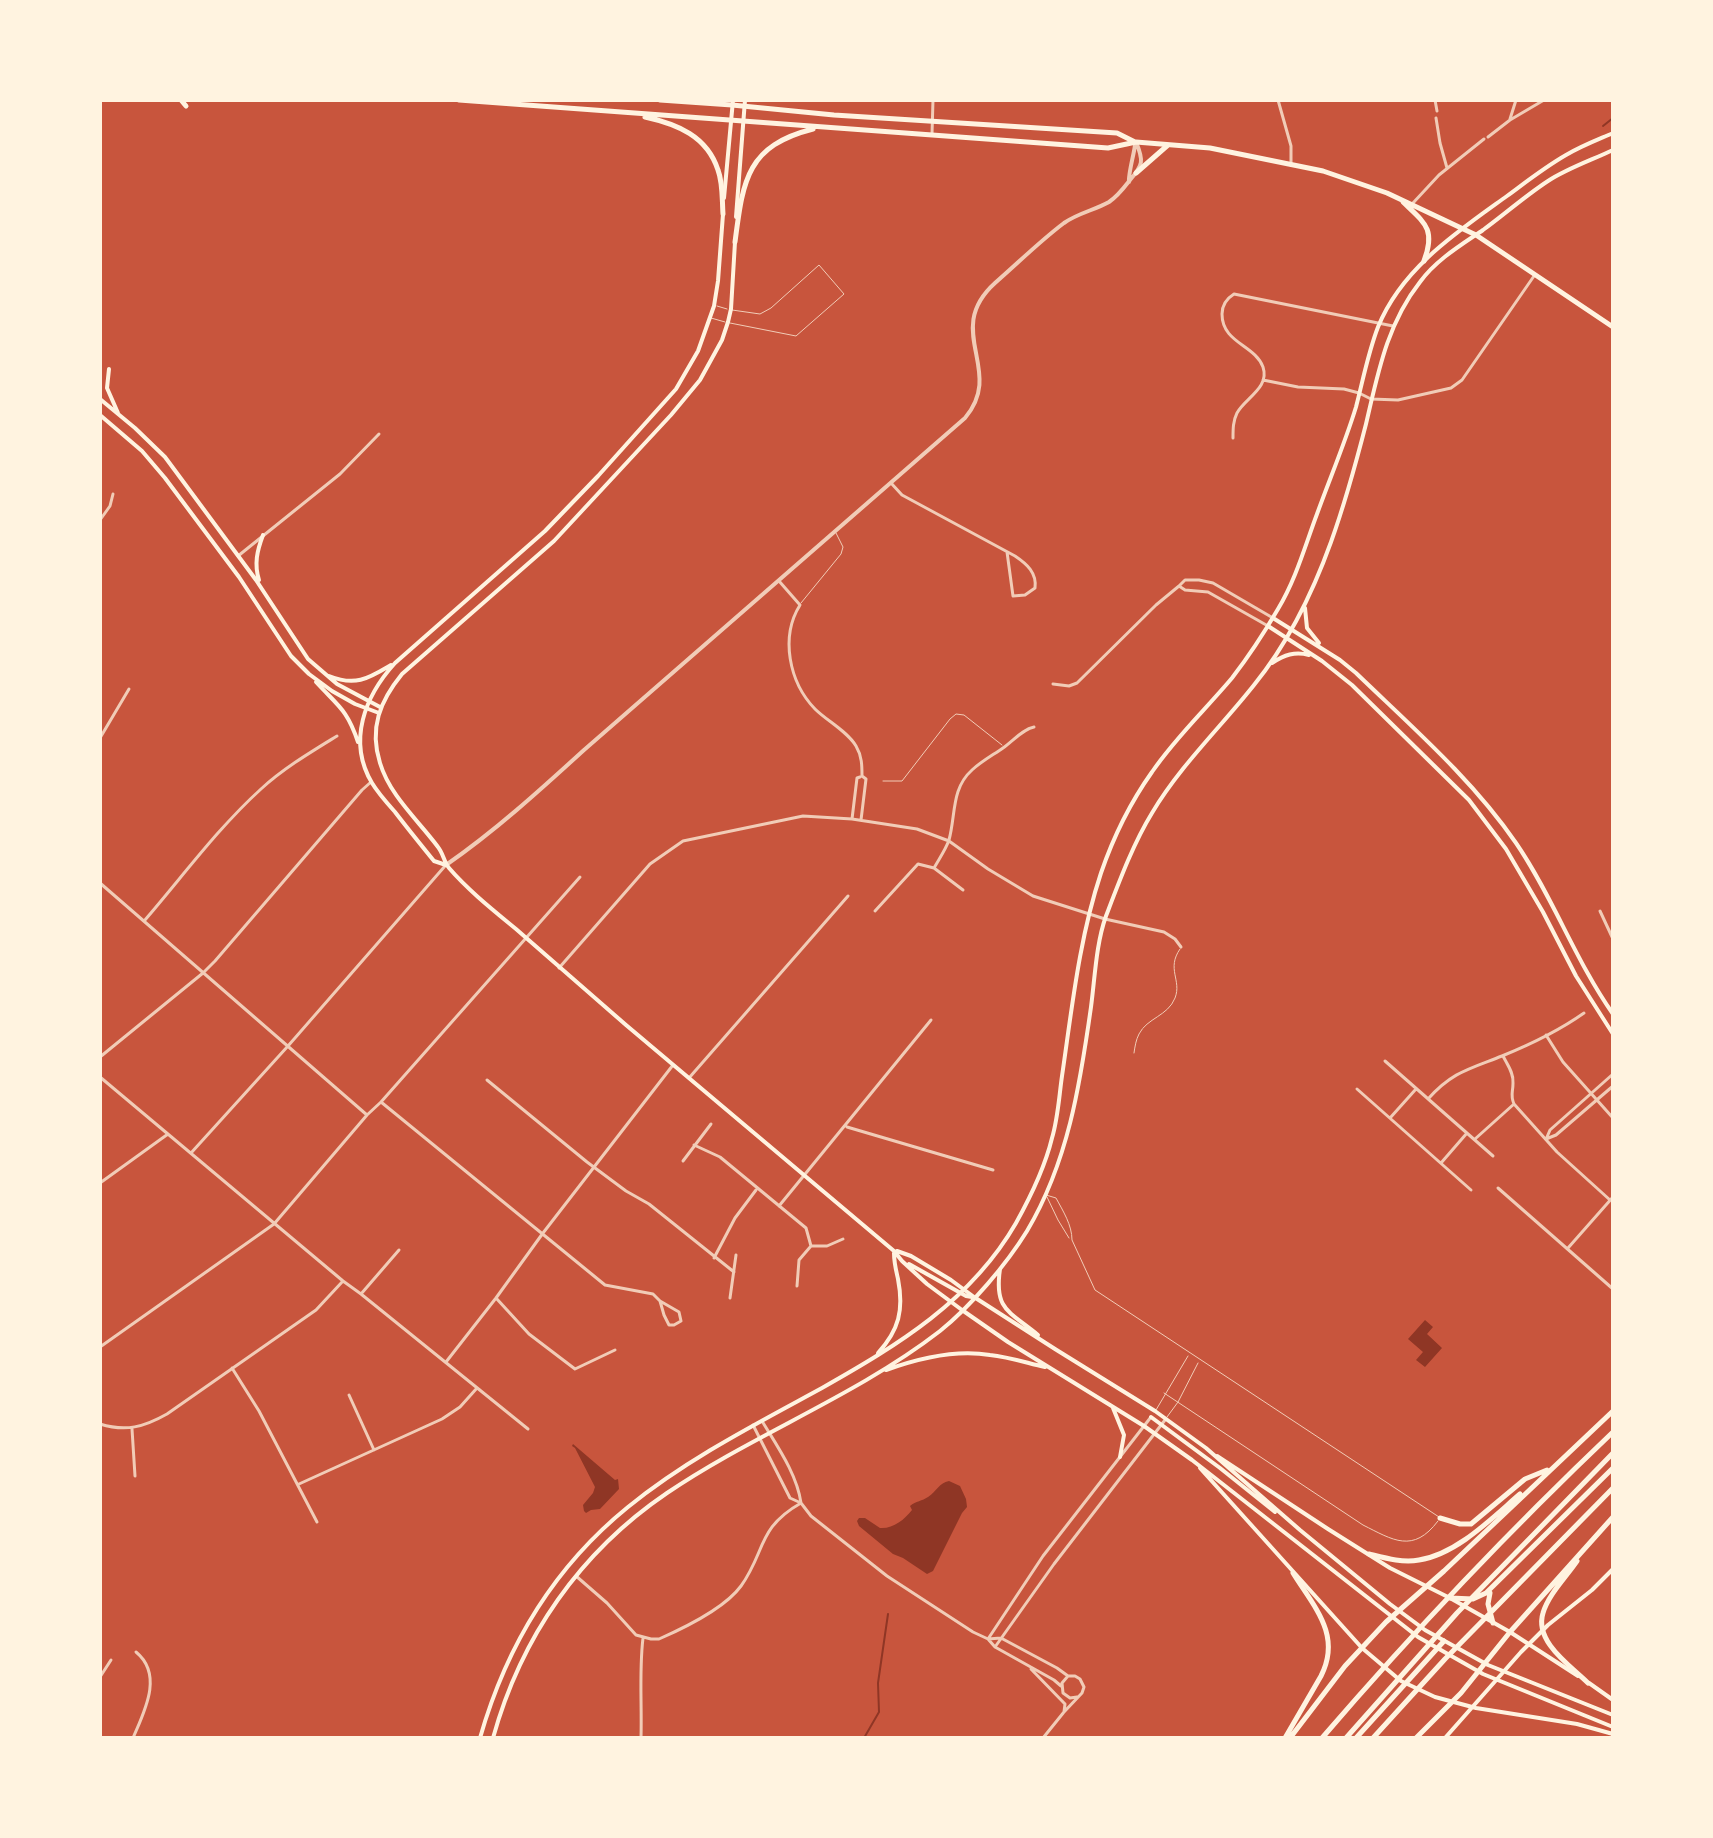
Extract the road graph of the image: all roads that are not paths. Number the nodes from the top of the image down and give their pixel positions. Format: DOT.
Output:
graph roads {
  1 [pos="181,100"];
  2 [pos="459,100"];
  3 [pos="660,100"];
  4 [pos="933,100"];
  5 [pos="1278,100"];
  6 [pos="1435,100"];
  7 [pos="1516,100"];
  8 [pos="1528,100"];
  9 [pos="1544,100"];
  10 [pos="732,102"];
  11 [pos="745,103"];
  12 [pos="186,106"];
  13 [pos="1532,106"];
  14 [pos="1437,111"];
  15 [pos="628,113"];
  16 [pos="1436,118"];
  17 [pos="730,120"];
  18 [pos="933,120"];
  19 [pos="1510,120"];
  20 [pos="743,121"];
  21 [pos="827,128"];
  22 [pos="1613,133"];
  23 [pos="932,134"];
  24 [pos="1136,142"];
  25 [pos="1170,144"];
  26 [pos="1613,150"];
  27 [pos="1291,164"];
  28 [pos="1447,168"];
  29 [pos="1136,173"];
  30 [pos="1129,182"];
  31 [pos="1400,199"];
  32 [pos="1412,204"];
  33 [pos="723,214"];
  34 [pos="1464,228"];
  35 [pos="1476,235"];
  36 [pos="735,242"];
  37 [pos="1424,261"];
  38 [pos="1535,275"];
  39 [pos="714,306"];
  40 [pos="731,309"];
  41 [pos="711,318"];
  42 [pos="728,322"];
  43 [pos="1380,323"];
  44 [pos="1393,326"];
  45 [pos="1613,327"];
  46 [pos="109,369"];
  47 [pos="1263,380"];
  48 [pos="1359,393"];
  49 [pos="100,399"];
  50 [pos="1371,399"];
  51 [pos="100,415"];
  52 [pos="119,415"];
  53 [pos="379,434"];
  54 [pos="1233,438"];
  55 [pos="891,483"];
  56 [pos="113,494"];
  57 [pos="100,520"];
  58 [pos="835,532"];
  59 [pos="263,535"];
  60 [pos="1007,552"];
  61 [pos="238,556"];
  62 [pos="779,581"];
  63 [pos="1179,586"];
  64 [pos="263,590"];
  65 [pos="1306,601"];
  66 [pos="800,605"];
  67 [pos="1273,618"];
  68 [pos="1268,626"];
  69 [pos="1291,629"];
  70 [pos="1286,638"];
  71 [pos="1326,650"];
  72 [pos="1322,661"];
  73 [pos="395,663"];
  74 [pos="1265,670"];
  75 [pos="309,674"];
  76 [pos="323,674"];
  77 [pos="1053,684"];
  78 [pos="129,689"];
  79 [pos="368,700"];
  80 [pos="380,707"];
  81 [pos="366,708"];
  82 [pos="379,713"];
  83 [pos="1034,727"];
  84 [pos="337,736"];
  85 [pos="100,738"];
  86 [pos="359,746"];
  87 [pos="1004,747"];
  88 [pos="862,776"];
  89 [pos="883,781"];
  90 [pos="371,782"];
  91 [pos="852,819"];
  92 [pos="861,820"];
  93 [pos="949,841"];
  94 [pos="446,865"];
  95 [pos="934,868"];
  96 [pos="580,877"];
  97 [pos="100,883"];
  98 [pos="963,890"];
  99 [pos="848,896"];
  100 [pos="875,911"];
  101 [pos="1600,911"];
  102 [pos="1089,914"];
  103 [pos="1105,919"];
  104 [pos="144,920"];
  105 [pos="1611,932"];
  106 [pos="525,938"];
  107 [pos="1613,939"];
  108 [pos="1181,947"];
  109 [pos="559,968"];
  110 [pos="203,973"];
  111 [pos="1584,1013"];
  112 [pos="1613,1014"];
  113 [pos="931,1020"];
  114 [pos="1613,1034"];
  115 [pos="1546,1035"];
  116 [pos="288,1046"];
  117 [pos="1134,1053"];
  118 [pos="1503,1056"];
  119 [pos="100,1057"];
  120 [pos="1385,1061"];
  121 [pos="673,1065"];
  122 [pos="1613,1074"];
  123 [pos="100,1077"];
  124 [pos="689,1078"];
  125 [pos="487,1080"];
  126 [pos="1613,1086"];
  127 [pos="1357,1089"];
  128 [pos="1416,1089"];
  129 [pos="1591,1093"];
  130 [pos="1428,1099"];
  131 [pos="1597,1099"];
  132 [pos="381,1102"];
  133 [pos="1514,1104"];
  134 [pos="367,1115"];
  135 [pos="1390,1118"];
  136 [pos="1613,1118"];
  137 [pos="711,1124"];
  138 [pos="845,1126"];
  139 [pos="1467,1133"];
  140 [pos="168,1134"];
  141 [pos="1546,1139"];
  142 [pos="1474,1140"];
  143 [pos="694,1145"];
  144 [pos="191,1153"];
  145 [pos="1493,1156"];
  146 [pos="683,1161"];
  147 [pos="1441,1163"];
  148 [pos="595,1167"];
  149 [pos="993,1170"];
  150 [pos="805,1176"];
  151 [pos="100,1183"];
  152 [pos="1498,1188"];
  153 [pos="757,1189"];
  154 [pos="1471,1190"];
  155 [pos="1046,1195"];
  156 [pos="1611,1198"];
  157 [pos="779,1206"];
  158 [pos="274,1224"];
  159 [pos="543,1233"];
  160 [pos="843,1239"];
  161 [pos="1072,1240"];
  162 [pos="811,1246"];
  163 [pos="1568,1248"];
  164 [pos="399,1250"];
  165 [pos="894,1251"];
  166 [pos="736,1255"];
  167 [pos="714,1258"];
  168 [pos="902,1261"];
  169 [pos="1000,1268"];
  170 [pos="734,1272"];
  171 [pos="343,1281"];
  172 [pos="797,1286"];
  173 [pos="1612,1287"];
  174 [pos="963,1291"];
  175 [pos="361,1294"];
  176 [pos="974,1297"];
  177 [pos="496,1298"];
  178 [pos="730,1298"];
  179 [pos="660,1301"];
  180 [pos="952,1303"];
  181 [pos="962,1310"];
  182 [pos="100,1347"];
  183 [pos="1055,1349"];
  184 [pos="615,1350"];
  185 [pos="1190,1354"];
  186 [pos="872,1360"];
  187 [pos="1199,1361"];
  188 [pos="446,1362"];
  189 [pos="232,1368"];
  190 [pos="1052,1369"];
  191 [pos="876,1373"];
  192 [pos="477,1388"];
  193 [pos="1164,1393"];
  194 [pos="349,1395"];
  195 [pos="1178,1402"];
  196 [pos="1112,1406"];
  197 [pos="1155,1411"];
  198 [pos="1613,1411"];
  199 [pos="1151,1417"];
  200 [pos="1166,1419"];
  201 [pos="762,1421"];
  202 [pos="100,1424"];
  203 [pos="753,1425"];
  204 [pos="1161,1425"];
  205 [pos="1144,1426"];
  206 [pos="132,1429"];
  207 [pos="528,1429"];
  208 [pos="1613,1432"];
  209 [pos="769,1433"];
  210 [pos="1155,1433"];
  211 [pos="760,1438"];
  212 [pos="1206,1448"];
  213 [pos="374,1450"];
  214 [pos="1613,1453"];
  215 [pos="1120,1457"];
  216 [pos="1192,1460"];
  217 [pos="1552,1468"];
  218 [pos="1613,1468"];
  219 [pos="135,1476"];
  220 [pos="299,1484"];
  221 [pos="1613,1488"];
  222 [pos="801,1503"];
  223 [pos="1613,1517"];
  224 [pos="1440,1518"];
  225 [pos="317,1522"];
  226 [pos="1300,1530"];
  227 [pos="1591,1541"];
  228 [pos="1369,1554"];
  229 [pos="1613,1569"];
  230 [pos="1293,1573"];
  231 [pos="576,1576"];
  232 [pos="1427,1586"];
  233 [pos="1491,1589"];
  234 [pos="1450,1598"];
  235 [pos="1493,1623"];
  236 [pos="1510,1632"];
  237 [pos="643,1638"];
  238 [pos="1001,1638"];
  239 [pos="988,1639"];
  240 [pos="1444,1641"];
  241 [pos="995,1647"];
  242 [pos="1362,1648"];
  243 [pos="1437,1648"];
  244 [pos="136,1652"];
  245 [pos="111,1660"];
  246 [pos="1029,1666"];
  247 [pos="1068,1676"];
  248 [pos="100,1677"];
  249 [pos="1588,1683"];
  250 [pos="1061,1686"];
  251 [pos="1080,1696"];
  252 [pos="1613,1700"];
  253 [pos="1452,1701"];
  254 [pos="1064,1712"];
  255 [pos="1613,1715"];
  256 [pos="1613,1727"];
  257 [pos="1613,1734"];
  258 [pos="133,1738"];
  259 [pos="480,1738"];
  260 [pos="493,1738"];
  261 [pos="641,1738"];
  262 [pos="1043,1738"];
  263 [pos="1288,1738"];
  264 [pos="1322,1738"];
  265 [pos="1346,1738"];
  266 [pos="1356,1738"];
  267 [pos="1373,1738"];
  268 [pos="1416,1738"];
  269 [pos="1445,1738"];
  1 -- 12 [label="main road"];
  2 -- 15 [label="main road"];
  3 -- 10 [label="main road"];
  4 -- 18 [label="street"];
  5 -- 27 [label="street"];
  6 -- 14 [label="street"];
  7 -- 19 [label="street"];
  8 -- 13 [label="street"];
  9 -- 13 [label="street"];
  10 -- 11 [label="main road"];
  10 -- 17 [label="main road"];
  11 -- 18 [label="main road"];
  11 -- 20 [label="main road"];
  13 -- 19 [label="street"];
  15 -- 17 [label="main road"];
  15 -- 33 [label="main road"];
  16 -- 28 [label="street"];
  17 -- 20 [label="main road"];
  17 -- 33 [label="main road"];
  18 -- 23 [label="street"];
  18 -- 24 [label="main road"];
  19 -- 28 [label="street"];
  20 -- 21 [label="main road"];
  20 -- 36 [label="main road"];
  21 -- 23 [label="main road"];
  21 -- 36 [label="main road"];
  22 -- 34 [label="main road"];
  23 -- 24 [label="main road"];
  24 -- 25 [label="main road"];
  24 -- 29 [label="street"];
  24 -- 30 [label="street"];
  25 -- 27 [label="main road"];
  25 -- 29 [label="main road"];
  26 -- 35 [label="main road"];
  27 -- 31 [label="main road"];
  28 -- 32 [label="street"];
  29 -- 30 [label="street"];
  30 -- 55 [label="street"];
  31 -- 32 [label="main road"];
  31 -- 37 [label="main road"];
  32 -- 34 [label="main road"];
  33 -- 39 [label="main road"];
  34 -- 35 [label="main road"];
  34 -- 37 [label="main road"];
  35 -- 38 [label="main road"];
  35 -- 44 [label="main road"];
  36 -- 40 [label="main road"];
  37 -- 43 [label="main road"];
  38 -- 45 [label="main road"];
  38 -- 50 [label="street"];
  39 -- 40 [label="lane"];
  39 -- 41 [label="main road"];
  40 -- 42 [label="main road"];
  40 -- 42 [label="lane"];
  41 -- 42 [label="lane"];
  41 -- 73 [label="main road"];
  42 -- 80 [label="main road"];
  43 -- 44 [label="street"];
  43 -- 47 [label="street"];
  43 -- 48 [label="main road"];
  44 -- 50 [label="main road"];
  46 -- 52 [label="main road"];
  47 -- 48 [label="street"];
  47 -- 54 [label="street"];
  48 -- 50 [label="street"];
  48 -- 67 [label="main road"];
  49 -- 52 [label="main road"];
  50 -- 65 [label="main road"];
  51 -- 75 [label="main road"];
  52 -- 61 [label="main road"];
  53 -- 59 [label="street"];
  55 -- 58 [label="street"];
  55 -- 60 [label="street"];
  56 -- 57 [label="street"];
  58 -- 62 [label="street"];
  58 -- 66 [label="lane"];
  59 -- 61 [label="street"];
  59 -- 64 [label="main road"];
  60 -- 60 [label="street"];
  61 -- 64 [label="main road"];
  62 -- 66 [label="street"];
  62 -- 94 [label="street"];
  63 -- 67 [label="street"];
  63 -- 68 [label="street"];
  63 -- 77 [label="street"];
  64 -- 76 [label="main road"];
  65 -- 69 [label="main road"];
  65 -- 71 [label="main road"];
  66 -- 88 [label="street"];
  67 -- 68 [label="main road"];
  67 -- 69 [label="main road"];
  68 -- 70 [label="main road"];
  68 -- 102 [label="main road"];
  69 -- 70 [label="main road"];
  69 -- 71 [label="main road"];
  70 -- 72 [label="main road"];
  70 -- 74 [label="main road"];
  71 -- 112 [label="main road"];
  72 -- 74 [label="main road"];
  72 -- 114 [label="main road"];
  73 -- 76 [label="main road"];
  73 -- 79 [label="main road"];
  74 -- 103 [label="main road"];
  75 -- 81 [label="main road"];
  75 -- 86 [label="main road"];
  76 -- 79 [label="main road"];
  78 -- 85 [label="street"];
  79 -- 80 [label="main road"];
  79 -- 81 [label="main road"];
  80 -- 82 [label="main road"];
  81 -- 82 [label="main road"];
  81 -- 86 [label="main road"];
  82 -- 94 [label="main road"];
  83 -- 87 [label="street"];
  84 -- 104 [label="street"];
  86 -- 90 [label="main road"];
  87 -- 89 [label="lane"];
  87 -- 93 [label="street"];
  88 -- 91 [label="street"];
  88 -- 92 [label="street"];
  90 -- 94 [label="main road"];
  90 -- 110 [label="street"];
  91 -- 92 [label="street"];
  91 -- 109 [label="street"];
  92 -- 93 [label="street"];
  93 -- 95 [label="street"];
  93 -- 102 [label="street"];
  94 -- 106 [label="main road"];
  94 -- 116 [label="street"];
  95 -- 98 [label="street"];
  95 -- 100 [label="street"];
  96 -- 106 [label="street"];
  97 -- 104 [label="street"];
  99 -- 124 [label="street"];
  101 -- 105 [label="street"];
  102 -- 103 [label="street"];
  102 -- 174 [label="main road"];
  103 -- 108 [label="street"];
  103 -- 155 [label="main road"];
  104 -- 110 [label="street"];
  105 -- 107 [label="street"];
  106 -- 109 [label="main road"];
  106 -- 132 [label="street"];
  108 -- 117 [label="lane"];
  109 -- 121 [label="main road"];
  110 -- 116 [label="street"];
  110 -- 119 [label="street"];
  111 -- 115 [label="street"];
  113 -- 138 [label="street"];
  115 -- 118 [label="street"];
  115 -- 129 [label="street"];
  116 -- 134 [label="street"];
  116 -- 144 [label="street"];
  118 -- 130 [label="street"];
  118 -- 133 [label="street"];
  120 -- 128 [label="street"];
  121 -- 124 [label="main road"];
  121 -- 148 [label="street"];
  122 -- 129 [label="street"];
  123 -- 140 [label="street"];
  124 -- 150 [label="main road"];
  125 -- 148 [label="street"];
  126 -- 131 [label="street"];
  127 -- 135 [label="street"];
  128 -- 130 [label="street"];
  128 -- 135 [label="street"];
  129 -- 131 [label="street"];
  129 -- 141 [label="street"];
  130 -- 139 [label="street"];
  131 -- 136 [label="street"];
  131 -- 141 [label="street"];
  132 -- 134 [label="street"];
  132 -- 159 [label="street"];
  133 -- 141 [label="street"];
  133 -- 142 [label="street"];
  134 -- 158 [label="street"];
  135 -- 147 [label="street"];
  137 -- 143 [label="street"];
  138 -- 149 [label="street"];
  138 -- 150 [label="street"];
  139 -- 142 [label="street"];
  139 -- 147 [label="street"];
  140 -- 144 [label="street"];
  140 -- 151 [label="street"];
  141 -- 156 [label="street"];
  142 -- 145 [label="street"];
  143 -- 146 [label="street"];
  143 -- 153 [label="street"];
  144 -- 158 [label="street"];
  147 -- 154 [label="street"];
  148 -- 159 [label="street"];
  148 -- 167 [label="street"];
  150 -- 157 [label="street"];
  150 -- 165 [label="main road"];
  152 -- 163 [label="street"];
  153 -- 157 [label="street"];
  153 -- 167 [label="street"];
  155 -- 161 [label="lane"];
  155 -- 161 [label="lane"];
  155 -- 169 [label="main road"];
  156 -- 163 [label="street"];
  157 -- 162 [label="street"];
  158 -- 171 [label="street"];
  158 -- 182 [label="street"];
  159 -- 177 [label="street"];
  159 -- 179 [label="street"];
  160 -- 162 [label="street"];
  161 -- 185 [label="lane"];
  162 -- 172 [label="street"];
  163 -- 173 [label="street"];
  164 -- 175 [label="street"];
  165 -- 168 [label="main road"];
  165 -- 174 [label="main road"];
  165 -- 186 [label="main road"];
  166 -- 170 [label="street"];
  167 -- 170 [label="street"];
  168 -- 174 [label="main road"];
  168 -- 180 [label="main road"];
  169 -- 176 [label="main road"];
  169 -- 183 [label="main road"];
  170 -- 178 [label="street"];
  171 -- 175 [label="street"];
  171 -- 189 [label="street"];
  174 -- 176 [label="main road"];
  174 -- 180 [label="main road"];
  175 -- 188 [label="street"];
  176 -- 181 [label="main road"];
  176 -- 183 [label="main road"];
  177 -- 184 [label="street"];
  177 -- 188 [label="street"];
  179 -- 179 [label="street"];
  180 -- 181 [label="main road"];
  180 -- 186 [label="main road"];
  181 -- 190 [label="main road"];
  181 -- 191 [label="main road"];
  183 -- 197 [label="main road"];
  185 -- 187 [label="lane"];
  185 -- 193 [label="lane"];
  186 -- 201 [label="main road"];
  187 -- 195 [label="lane"];
  187 -- 224 [label="lane"];
  188 -- 192 [label="street"];
  189 -- 206 [label="street"];
  189 -- 220 [label="street"];
  190 -- 191 [label="main road"];
  190 -- 196 [label="main road"];
  191 -- 209 [label="main road"];
  192 -- 207 [label="street"];
  192 -- 213 [label="street"];
  193 -- 195 [label="lane"];
  193 -- 197 [label="lane"];
  194 -- 213 [label="street"];
  195 -- 200 [label="lane"];
  195 -- 224 [label="lane"];
  196 -- 205 [label="main road"];
  196 -- 215 [label="main road"];
  197 -- 199 [label="lane"];
  197 -- 200 [label="main road"];
  198 -- 217 [label="main road"];
  199 -- 204 [label="main road"];
  199 -- 205 [label="street"];
  200 -- 204 [label="street"];
  200 -- 212 [label="main road"];
  201 -- 203 [label="main road"];
  201 -- 209 [label="street"];
  202 -- 206 [label="street"];
  203 -- 211 [label="street"];
  203 -- 259 [label="main road"];
  204 -- 210 [label="street"];
  204 -- 226 [label="main road"];
  205 -- 210 [label="main road"];
  205 -- 215 [label="street"];
  206 -- 219 [label="street"];
  208 -- 264 [label="main road"];
  209 -- 211 [label="main road"];
  209 -- 222 [label="street"];
  210 -- 216 [label="main road"];
  210 -- 238 [label="street"];
  211 -- 222 [label="street"];
  211 -- 231 [label="main road"];
  212 -- 226 [label="main road"];
  212 -- 228 [label="main road"];
  213 -- 220 [label="street"];
  214 -- 265 [label="main road"];
  215 -- 239 [label="street"];
  216 -- 230 [label="main road"];
  216 -- 243 [label="main road"];
  217 -- 224 [label="main road"];
  217 -- 228 [label="main road"];
  217 -- 232 [label="main road"];
  218 -- 233 [label="main road"];
  220 -- 225 [label="street"];
  221 -- 267 [label="main road"];
  222 -- 237 [label="street"];
  222 -- 239 [label="street"];
  223 -- 227 [label="main road"];
  226 -- 240 [label="main road"];
  227 -- 236 [label="main road"];
  227 -- 249 [label="main road"];
  228 -- 232 [label="main road"];
  229 -- 269 [label="main road"];
  230 -- 242 [label="main road"];
  230 -- 263 [label="main road"];
  231 -- 237 [label="street"];
  231 -- 260 [label="main road"];
  232 -- 234 [label="main road"];
  232 -- 242 [label="main road"];
  233 -- 234 [label="main road"];
  233 -- 235 [label="main road"];
  234 -- 235 [label="main road"];
  235 -- 236 [label="main road"];
  236 -- 249 [label="main road"];
  236 -- 253 [label="main road"];
  237 -- 261 [label="street"];
  238 -- 239 [label="street"];
  238 -- 241 [label="street"];
  238 -- 247 [label="street"];
  239 -- 241 [label="street"];
  240 -- 243 [label="main road"];
  240 -- 255 [label="main road"];
  241 -- 246 [label="street"];
  242 -- 253 [label="main road"];
  242 -- 263 [label="main road"];
  243 -- 256 [label="main road"];
  243 -- 266 [label="main road"];
  244 -- 258 [label="street"];
  245 -- 248 [label="street"];
  246 -- 250 [label="street"];
  246 -- 254 [label="street"];
  247 -- 250 [label="street"];
  247 -- 251 [label="street"];
  249 -- 252 [label="main road"];
  250 -- 251 [label="street"];
  251 -- 254 [label="street"];
  253 -- 257 [label="main road"];
  253 -- 268 [label="main road"];
  254 -- 262 [label="street"];
}
